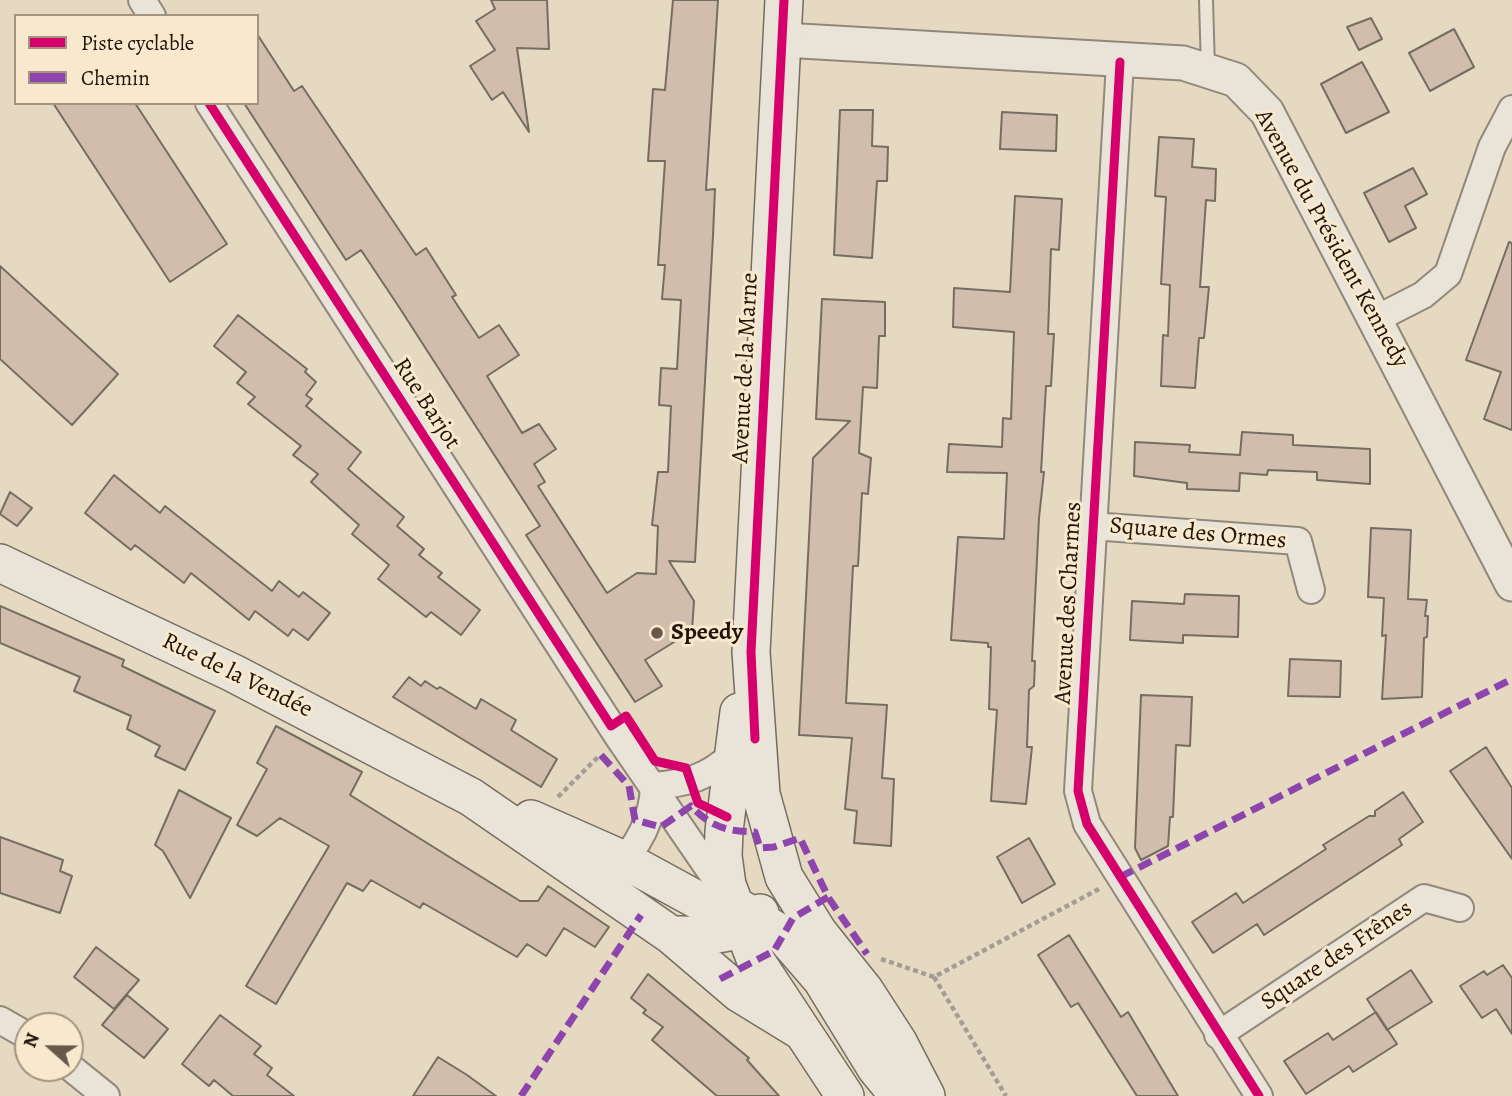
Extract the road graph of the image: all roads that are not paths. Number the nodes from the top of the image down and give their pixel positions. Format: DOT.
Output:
graph roads {
  1 [pos="784,0"];
  2 [pos="1206,0"];
  3 [pos="783,40"];
  4 [pos="1120,62"];
  5 [pos="1208,69"];
  6 [pos="210,105"];
  7 [pos="1512,109"];
  8 [pos="1376,319"];
  9 [pos="1092,526"];
  10 [pos="0,563"];
  11 [pos="1512,584"];
  12 [pos="1311,590"];
  13 [pos="751,652"];
  14 [pos="732,755"];
  15 [pos="653,786"];
  16 [pos="471,797"];
  17 [pos="624,860"];
  18 [pos="784,877"];
  19 [pos="598,885"];
  20 [pos="1460,908"];
  21 [pos="744,916"];
  22 [pos="671,935"];
  23 [pos="801,1031"];
  24 [pos="1218,1035"];
  25 [pos="84,1078"];
  26 [pos="106,1096"];
  27 [pos="845,1096"];
  28 [pos="899,1096"];
  29 [pos="926,1096"];
  30 [pos="1259,1096"];
  1 -- 3 [label="main road, Avenue de la Marne"];
  2 -- 5 [label="lane"];
  3 -- 4 [label="street, Avenue du Président Kennedy"];
  3 -- 13 [label="main road, Avenue de la Marne"];
  4 -- 5 [label="street, Avenue du Président Kennedy"];
  4 -- 9 [label="street, Avenue des Charmes"];
  5 -- 8 [label="street, Avenue du Président Kennedy"];
  6 -- 15 [label="street, Rue Barjot"];
  7 -- 8 [label="street"];
  8 -- 11 [label="street, Avenue du Président Kennedy"];
  9 -- 12 [label="street, Square des Ormes"];
  9 -- 24 [label="street, Avenue des Charmes"];
  10 -- 16 [label="main road, Rue de la Vendée"];
  13 -- 14 [label="main road, Avenue de la Marne"];
  13 -- 18 [label="main road, Avenue de la Marne"];
  14 -- 15 [label="street"];
  14 -- 21 [label="main road, Avenue de la Marne"];
  15 -- 17 [label="street"];
  15 -- 21 [label="street, Rue Barjot"];
  16 -- 17 [label="main road, Rue de la Vendée"];
  16 -- 19 [label="main road, Rue de la Vendée"];
  17 -- 19 [label="street"];
  17 -- 21 [label="main road, Rue de la Vendée"];
  18 -- 21 [label="main road"];
  18 -- 29 [label="main road, Avenue de la Marne"];
  19 -- 22 [label="main road, Rue de la Vendée"];
  20 -- 24 [label="street, Square des Frênes"];
  21 -- 22 [label="main road"];
  21 -- 23 [label="main road, Avenue de la Marne"];
  21 -- 28 [label="main road"];
  22 -- 23 [label="main road, Rue de la Vendée"];
  23 -- 27 [label="main road, Avenue de la Marne"];
  24 -- 30 [label="street, Avenue des Charmes"];
  25 -- 26 [label="street"];
}
